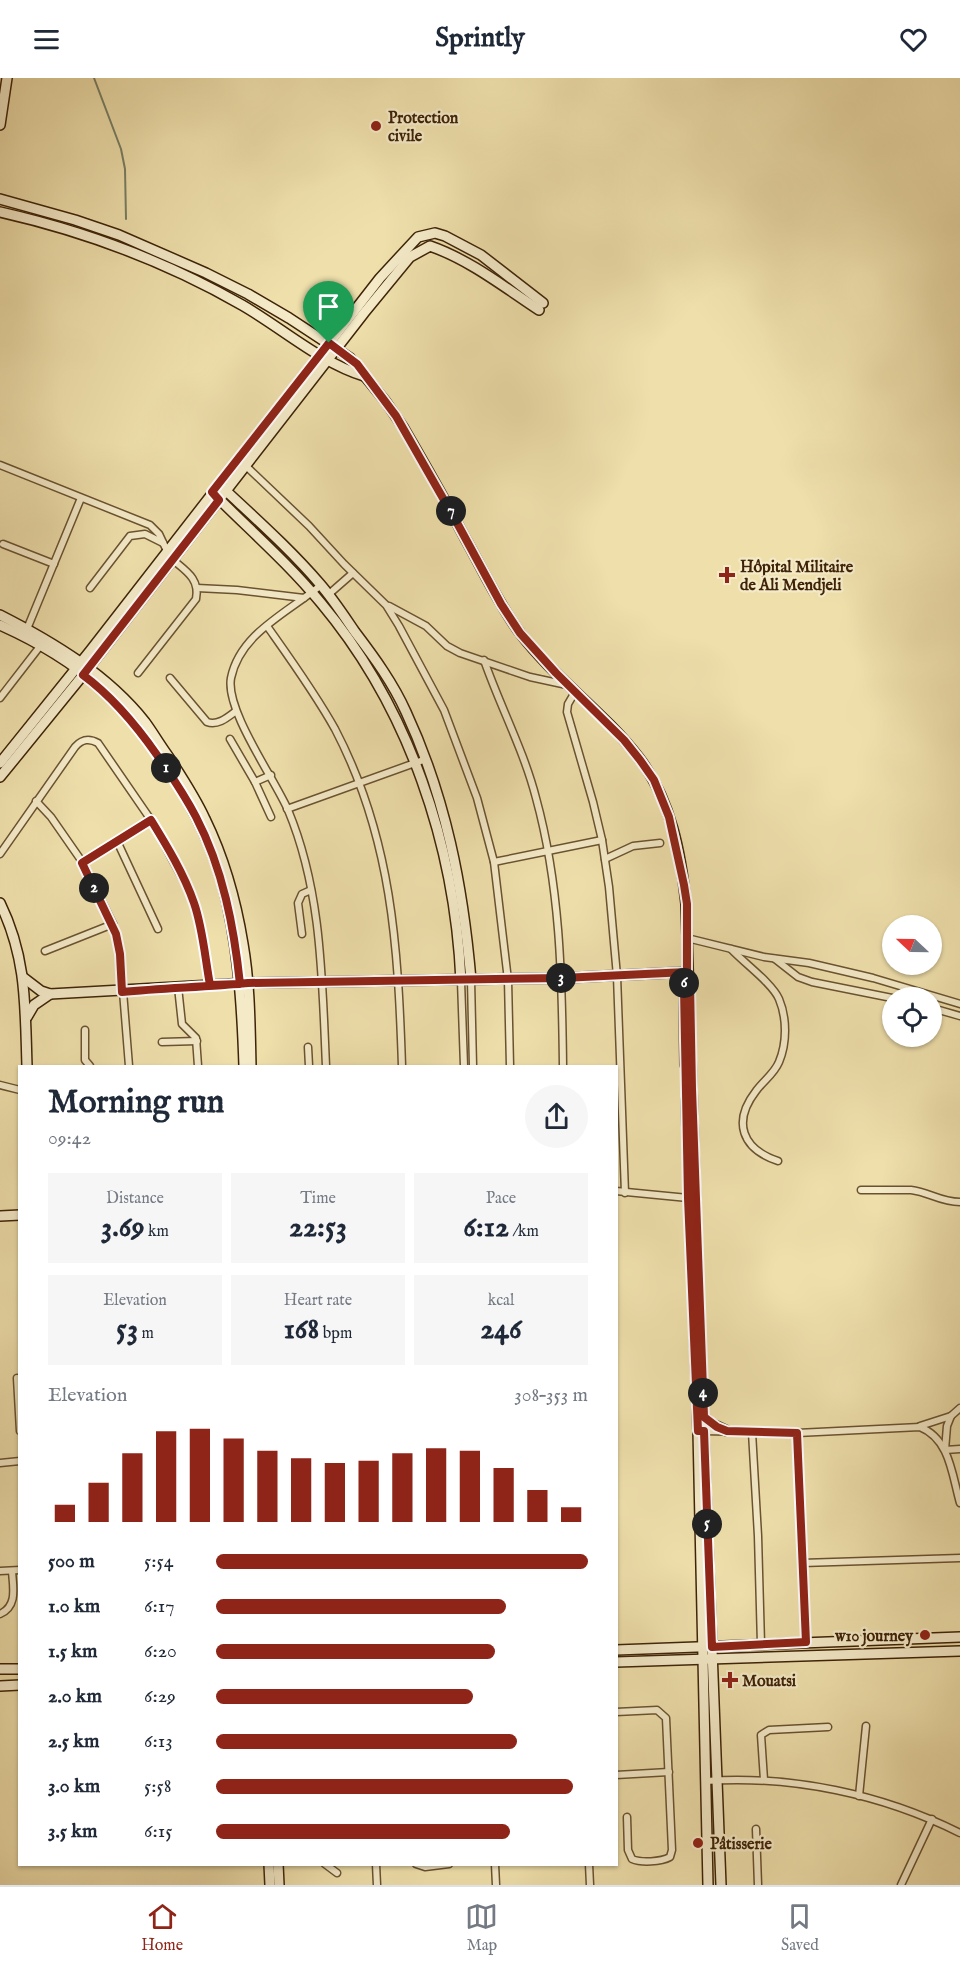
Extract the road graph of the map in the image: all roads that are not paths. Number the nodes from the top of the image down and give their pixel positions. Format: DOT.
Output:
graph roads {
  1 [pos="7,78"];
  2 [pos="1,105"];
  3 [pos="0,125"];
  4 [pos="0,199"];
  5 [pos="0,212"];
  6 [pos="333,346"];
  7 [pos="324,358"];
  8 [pos="364,376"];
  9 [pos="0,465"];
  10 [pos="246,466"];
  11 [pos="218,484"];
  12 [pos="226,491"];
  13 [pos="212,492"];
  14 [pos="81,498"];
  15 [pos="219,500"];
  16 [pos="3,544"];
  17 [pos="165,547"];
  18 [pos="173,560"];
  19 [pos="54,564"];
  20 [pos="353,573"];
  21 [pos="321,585"];
  22 [pos="90,588"];
  23 [pos="197,588"];
  24 [pos="329,594"];
  25 [pos="308,595"];
  26 [pos="386,605"];
  27 [pos="0,615"];
  28 [pos="0,625"];
  29 [pos="267,626"];
  30 [pos="27,629"];
  31 [pos="41,645"];
  32 [pos="484,660"];
  33 [pos="82,669"];
  34 [pos="138,673"];
  35 [pos="170,678"];
  36 [pos="572,689"];
  37 [pos="0,698"];
  38 [pos="236,711"];
  39 [pos="230,739"];
  40 [pos="426,759"];
  41 [pos="0,763"];
  42 [pos="416,763"];
  43 [pos="270,775"];
  44 [pos="0,777"];
  45 [pos="255,782"];
  46 [pos="360,784"];
  47 [pos="36,801"];
  48 [pos="287,809"];
  49 [pos="271,817"];
  50 [pos="151,820"];
  51 [pos="602,840"];
  52 [pos="117,841"];
  53 [pos="660,843"];
  54 [pos="549,851"];
  55 [pos="0,854"];
  56 [pos="604,859"];
  57 [pos="494,862"];
  58 [pos="82,863"];
  59 [pos="311,891"];
  60 [pos="0,903"];
  61 [pos="112,924"];
  62 [pos="158,929"];
  63 [pos="302,934"];
  64 [pos="687,938"];
  65 [pos="730,949"];
  66 [pos="45,951"];
  67 [pos="775,959"];
  68 [pos="687,972"];
  69 [pos="616,976"];
  70 [pos="24,978"];
  71 [pos="562,978"];
  72 [pos="399,980"];
  73 [pos="466,980"];
  74 [pos="508,980"];
  75 [pos="322,981"];
  76 [pos="244,983"];
  77 [pos="210,985"];
  78 [pos="178,987"];
  79 [pos="122,992"];
  80 [pos="50,994"];
  81 [pos="882,996"];
  82 [pos="960,1004"];
  83 [pos="942,1011"];
  84 [pos="960,1016"];
  85 [pos="26,1019"];
  86 [pos="85,1030"];
  87 [pos="197,1041"];
  88 [pos="162,1042"];
  89 [pos="308,1047"];
  90 [pos="27,1065"];
  91 [pos="89,1065"];
  92 [pos="129,1065"];
  93 [pos="198,1065"];
  94 [pos="244,1065"];
  95 [pos="251,1065"];
  96 [pos="309,1065"];
  97 [pos="326,1065"];
  98 [pos="402,1065"];
  99 [pos="464,1065"];
  100 [pos="473,1065"];
  101 [pos="510,1065"];
  102 [pos="564,1065"];
  103 [pos="618,1065"];
  104 [pos="0,1085"];
  105 [pos="18,1090"];
  106 [pos="618,1090"];
  107 [pos="778,1161"];
  108 [pos="861,1190"];
  109 [pos="618,1191"];
  110 [pos="625,1192"];
  111 [pos="688,1198"];
  112 [pos="960,1202"];
  113 [pos="18,1215"];
  114 [pos="0,1216"];
  115 [pos="17,1378"];
  116 [pos="18,1396"];
  117 [pos="960,1408"];
  118 [pos="951,1416"];
  119 [pos="704,1417"];
  120 [pos="920,1427"];
  121 [pos="701,1431"];
  122 [pos="727,1431"];
  123 [pos="752,1432"];
  124 [pos="797,1433"];
  125 [pos="960,1449"];
  126 [pos="945,1450"];
  127 [pos="18,1461"];
  128 [pos="0,1462"];
  129 [pos="960,1503"];
  130 [pos="960,1558"];
  131 [pos="802,1563"];
  132 [pos="16,1571"];
  133 [pos="0,1572"];
  134 [pos="0,1614"];
  135 [pos="960,1637"];
  136 [pos="806,1642"];
  137 [pos="761,1644"];
  138 [pos="712,1647"];
  139 [pos="702,1648"];
  140 [pos="618,1650"];
  141 [pos="957,1652"];
  142 [pos="703,1658"];
  143 [pos="713,1659"];
  144 [pos="618,1662"];
  145 [pos="0,1669"];
  146 [pos="18,1669"];
  147 [pos="18,1685"];
  148 [pos="0,1686"];
  149 [pos="618,1712"];
  150 [pos="866,1726"];
  151 [pos="828,1727"];
  152 [pos="669,1772"];
  153 [pos="618,1775"];
  154 [pos="718,1780"];
  155 [pos="764,1780"];
  156 [pos="705,1781"];
  157 [pos="859,1796"];
  158 [pos="627,1817"];
  159 [pos="932,1819"];
  160 [pos="756,1829"];
  161 [pos="960,1833"];
  162 [pos="269,1866"];
  163 [pos="279,1866"];
  164 [pos="328,1866"];
  165 [pos="376,1866"];
  166 [pos="495,1866"];
  167 [pos="589,1866"];
  168 [pos="337,1873"];
  169 [pos="270,1885"];
  170 [pos="279,1885"];
  171 [pos="377,1885"];
  172 [pos="496,1885"];
  173 [pos="590,1885"];
  174 [pos="708,1885"];
  175 [pos="721,1885"];
  176 [pos="758,1885"];
  177 [pos="902,1885"];
  1 -- 2 [label="main road"];
  2 -- 3 [label="main road"];
  4 -- 6 [label="main road"];
  5 -- 7 [label="main road"];
  6 -- 6 [label="main road"];
  6 -- 7 [label="main road"];
  6 -- 8 [label="main road"];
  7 -- 8 [label="main road"];
  7 -- 10 [label="main road"];
  7 -- 11 [label="main road"];
  8 -- 36 [label="main road"];
  9 -- 14 [label="street"];
  10 -- 12 [label="main road"];
  10 -- 20 [label="street"];
  11 -- 12 [label="main road"];
  11 -- 13 [label="main road"];
  12 -- 15 [label="main road"];
  12 -- 21 [label="main road"];
  13 -- 15 [label="main road"];
  13 -- 17 [label="main road"];
  14 -- 17 [label="street"];
  14 -- 19 [label="street"];
  15 -- 18 [label="main road"];
  15 -- 25 [label="main road"];
  16 -- 19 [label="street"];
  17 -- 22 [label="street"];
  17 -- 33 [label="main road"];
  18 -- 23 [label="street"];
  18 -- 33 [label="main road"];
  19 -- 30 [label="street"];
  20 -- 24 [label="street"];
  20 -- 26 [label="street"];
  21 -- 24 [label="main road"];
  21 -- 25 [label="street"];
  23 -- 25 [label="street"];
  23 -- 34 [label="street"];
  24 -- 40 [label="main road"];
  25 -- 29 [label="street"];
  25 -- 42 [label="main road"];
  26 -- 32 [label="street"];
  26 -- 57 [label="street"];
  27 -- 30 [label="main road"];
  28 -- 31 [label="main road"];
  29 -- 38 [label="street"];
  29 -- 46 [label="street"];
  30 -- 33 [label="main road"];
  31 -- 33 [label="main road"];
  31 -- 37 [label="street"];
  32 -- 36 [label="street"];
  32 -- 54 [label="street"];
  33 -- 41 [label="main road"];
  33 -- 44 [label="main road"];
  33 -- 76 [label="main road"];
  35 -- 38 [label="street"];
  36 -- 51 [label="street"];
  36 -- 64 [label="main road"];
  38 -- 43 [label="street"];
  39 -- 45 [label="street"];
  40 -- 42 [label="street"];
  40 -- 73 [label="main road"];
  42 -- 46 [label="street"];
  42 -- 73 [label="main road"];
  43 -- 45 [label="street"];
  43 -- 48 [label="street"];
  45 -- 49 [label="street"];
  46 -- 48 [label="street"];
  46 -- 72 [label="street"];
  47 -- 50 [label="street"];
  47 -- 55 [label="street"];
  47 -- 58 [label="street"];
  48 -- 59 [label="street"];
  50 -- 52 [label="street"];
  50 -- 77 [label="street"];
  51 -- 54 [label="street"];
  51 -- 56 [label="street"];
  52 -- 58 [label="street"];
  52 -- 62 [label="street"];
  53 -- 56 [label="street"];
  54 -- 57 [label="street"];
  54 -- 71 [label="street"];
  56 -- 69 [label="street"];
  57 -- 74 [label="street"];
  58 -- 61 [label="street"];
  59 -- 63 [label="street"];
  59 -- 75 [label="street"];
  60 -- 70 [label="main road"];
  61 -- 66 [label="street"];
  61 -- 79 [label="street"];
  64 -- 65 [label="street"];
  64 -- 68 [label="main road"];
  65 -- 67 [label="street"];
  65 -- 107 [label="street"];
  67 -- 81 [label="street"];
  67 -- 82 [label="street"];
  68 -- 69 [label="main road"];
  68 -- 111 [label="main road"];
  68 -- 119 [label="main road"];
  69 -- 71 [label="main road"];
  69 -- 103 [label="street"];
  70 -- 80 [label="main road"];
  70 -- 85 [label="main road"];
  71 -- 74 [label="main road"];
  71 -- 102 [label="street"];
  72 -- 73 [label="main road"];
  72 -- 75 [label="main road"];
  72 -- 98 [label="street"];
  73 -- 74 [label="main road"];
  73 -- 99 [label="street"];
  73 -- 100 [label="street"];
  74 -- 101 [label="street"];
  75 -- 76 [label="main road"];
  75 -- 97 [label="street"];
  76 -- 77 [label="main road"];
  76 -- 94 [label="main road"];
  76 -- 95 [label="main road"];
  77 -- 78 [label="main road"];
  78 -- 79 [label="main road"];
  78 -- 87 [label="street"];
  79 -- 80 [label="main road"];
  79 -- 92 [label="street"];
  80 -- 85 [label="main road"];
  83 -- 84 [label="street"];
  85 -- 90 [label="main road"];
  86 -- 91 [label="street"];
  87 -- 88 [label="street"];
  87 -- 93 [label="street"];
  89 -- 96 [label="street"];
  104 -- 105 [label="street"];
  106 -- 110 [label="street"];
  108 -- 112 [label="street"];
  109 -- 110 [label="street"];
  110 -- 111 [label="street"];
  111 -- 121 [label="main road"];
  113 -- 114 [label="main road"];
  115 -- 116 [label="street"];
  117 -- 118 [label="street"];
  118 -- 120 [label="street"];
  118 -- 126 [label="street"];
  119 -- 121 [label="main road"];
  119 -- 122 [label="main road"];
  120 -- 124 [label="street"];
  120 -- 126 [label="street"];
  121 -- 122 [label="street"];
  121 -- 138 [label="main road"];
  121 -- 139 [label="main road"];
  122 -- 123 [label="street"];
  123 -- 124 [label="street"];
  123 -- 137 [label="street"];
  124 -- 131 [label="street"];
  125 -- 126 [label="street"];
  126 -- 129 [label="street"];
  127 -- 128 [label="street"];
  130 -- 131 [label="street"];
  131 -- 136 [label="street"];
  132 -- 133 [label="street"];
  132 -- 134 [label="street"];
  135 -- 136 [label="main road"];
  136 -- 137 [label="main road"];
  137 -- 138 [label="main road"];
  138 -- 139 [label="main road"];
  138 -- 143 [label="main road"];
  139 -- 140 [label="main road"];
  139 -- 142 [label="main road"];
  141 -- 143 [label="main road"];
  142 -- 143 [label="main road"];
  142 -- 144 [label="main road"];
  142 -- 156 [label="main road"];
  143 -- 154 [label="main road"];
  145 -- 146 [label="main road"];
  147 -- 148 [label="main road"];
  149 -- 152 [label="street"];
  150 -- 157 [label="street"];
  151 -- 155 [label="street"];
  152 -- 153 [label="street"];
  152 -- 158 [label="street"];
  154 -- 155 [label="street"];
  154 -- 156 [label="street"];
  154 -- 175 [label="main road"];
  155 -- 157 [label="street"];
  156 -- 174 [label="main road"];
  157 -- 159 [label="street"];
  159 -- 161 [label="street"];
  159 -- 177 [label="street"];
  160 -- 176 [label="street"];
  162 -- 169 [label="main road"];
  163 -- 170 [label="main road"];
  164 -- 168 [label="street"];
  165 -- 171 [label="street"];
  166 -- 172 [label="street"];
  167 -- 173 [label="street"];
}
